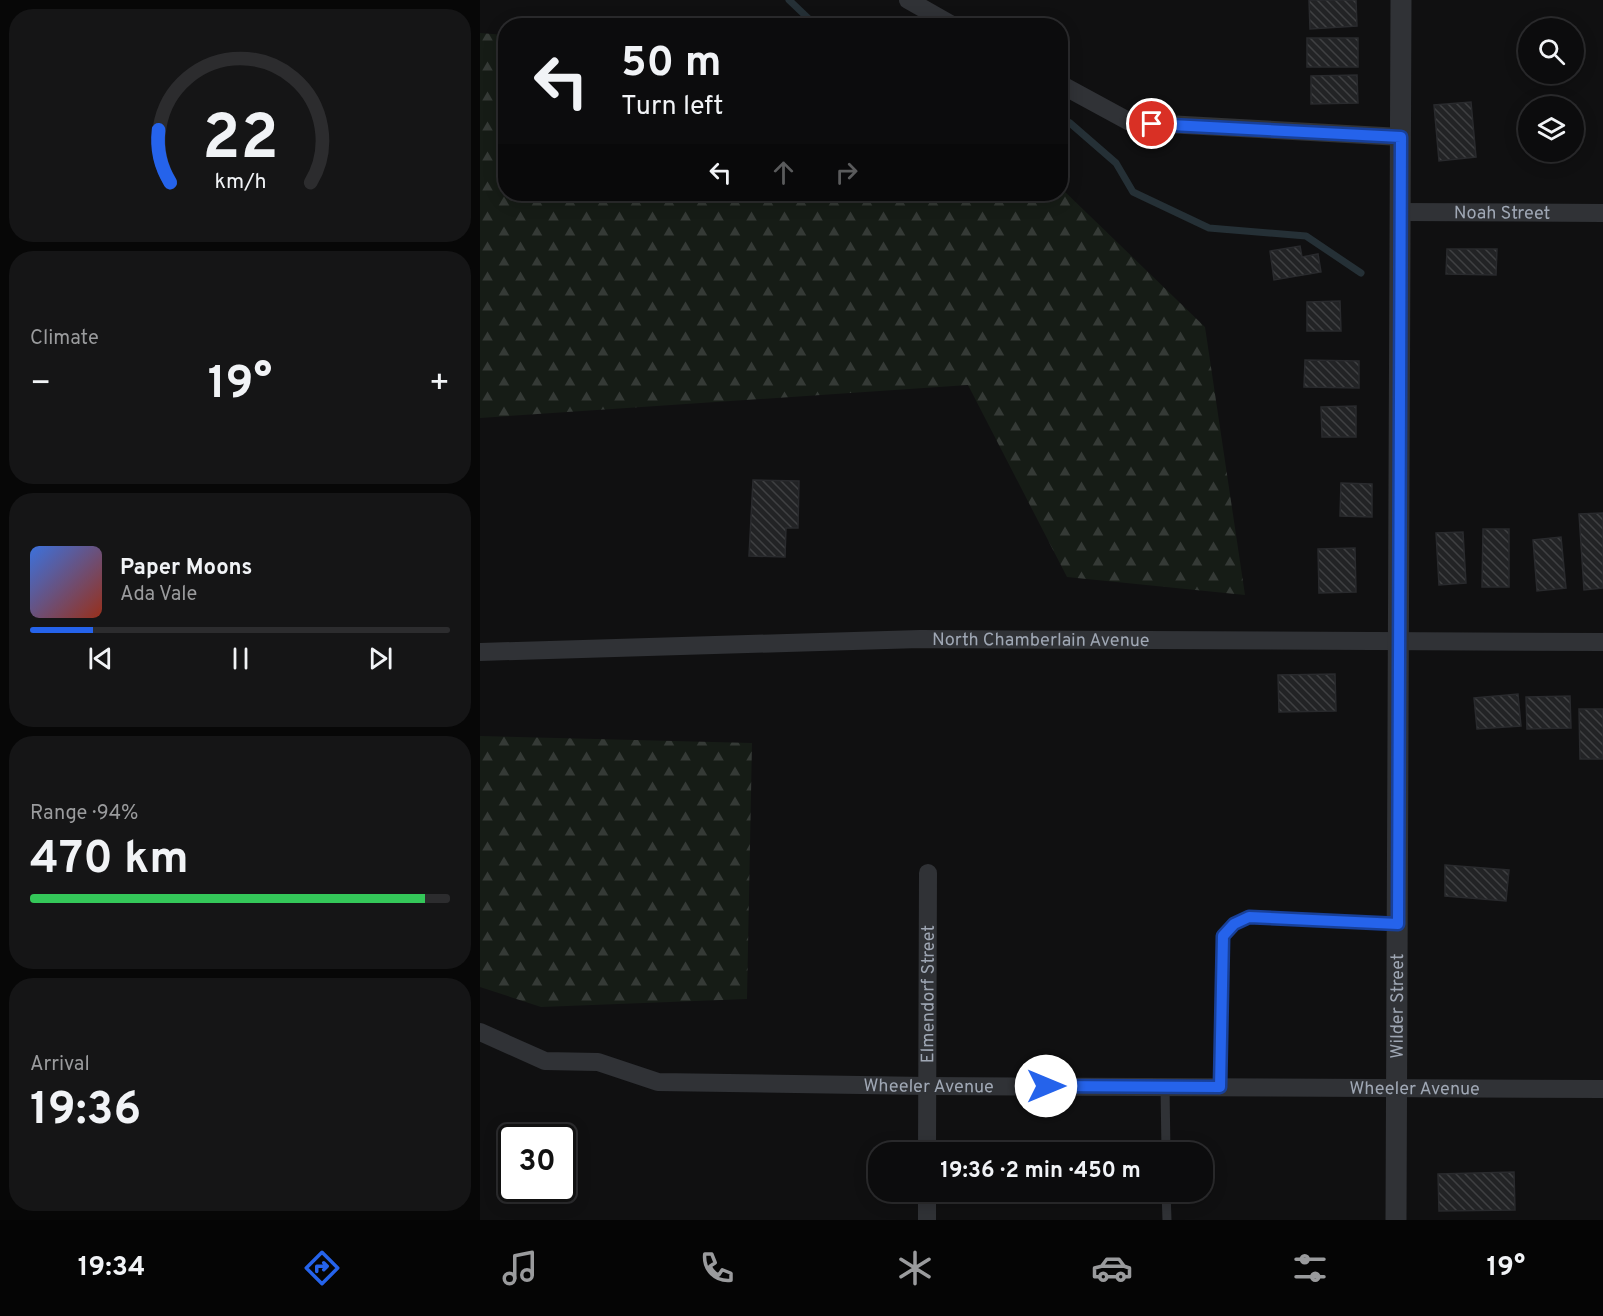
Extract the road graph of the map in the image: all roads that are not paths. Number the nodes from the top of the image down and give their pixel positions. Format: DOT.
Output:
graph roads {
  1 [pos="908,0"];
  2 [pos="1401,0"];
  3 [pos="940,18"];
  4 [pos="1068,88"];
  5 [pos="1401,137"];
  6 [pos="1400,212"];
  7 [pos="1603,213"];
  8 [pos="1400,641"];
  9 [pos="1603,642"];
  10 [pos="480,652"];
  11 [pos="927,873"];
  12 [pos="1398,924"];
  13 [pos="480,1032"];
  14 [pos="927,1086"];
  15 [pos="1165,1087"];
  16 [pos="1220,1087"];
  17 [pos="1398,1088"];
  18 [pos="1603,1089"];
  19 [pos="927,1142"];
  20 [pos="1166,1142"];
  21 [pos="927,1202"];
  22 [pos="1167,1202"];
  23 [pos="927,1220"];
  24 [pos="1167,1220"];
  25 [pos="1396,1220"];
  1 -- 3 [label="street"];
  2 -- 5 [label="street, Wilder Street"];
  4 -- 5 [label="street"];
  5 -- 6 [label="street, Wilder Street"];
  6 -- 7 [label="street, Noah Street"];
  6 -- 8 [label="street, Wilder Street"];
  8 -- 9 [label="street, North Chamberlain Avenue"];
  8 -- 10 [label="street, North Chamberlain Avenue"];
  8 -- 12 [label="street, Wilder Street"];
  11 -- 14 [label="street, Elmendorf Street"];
  12 -- 16 [label="lane"];
  12 -- 17 [label="street, Wilder Street"];
  13 -- 14 [label="street, Wheeler Avenue"];
  14 -- 15 [label="street, Wheeler Avenue"];
  14 -- 19 [label="street, Elmendorf Street"];
  15 -- 16 [label="street, Wheeler Avenue"];
  15 -- 20 [label="lane"];
  16 -- 17 [label="street, Wheeler Avenue"];
  17 -- 18 [label="street, Wheeler Avenue"];
  17 -- 25 [label="street, Wilder Street"];
  21 -- 23 [label="street"];
  22 -- 24 [label="lane"];
}
